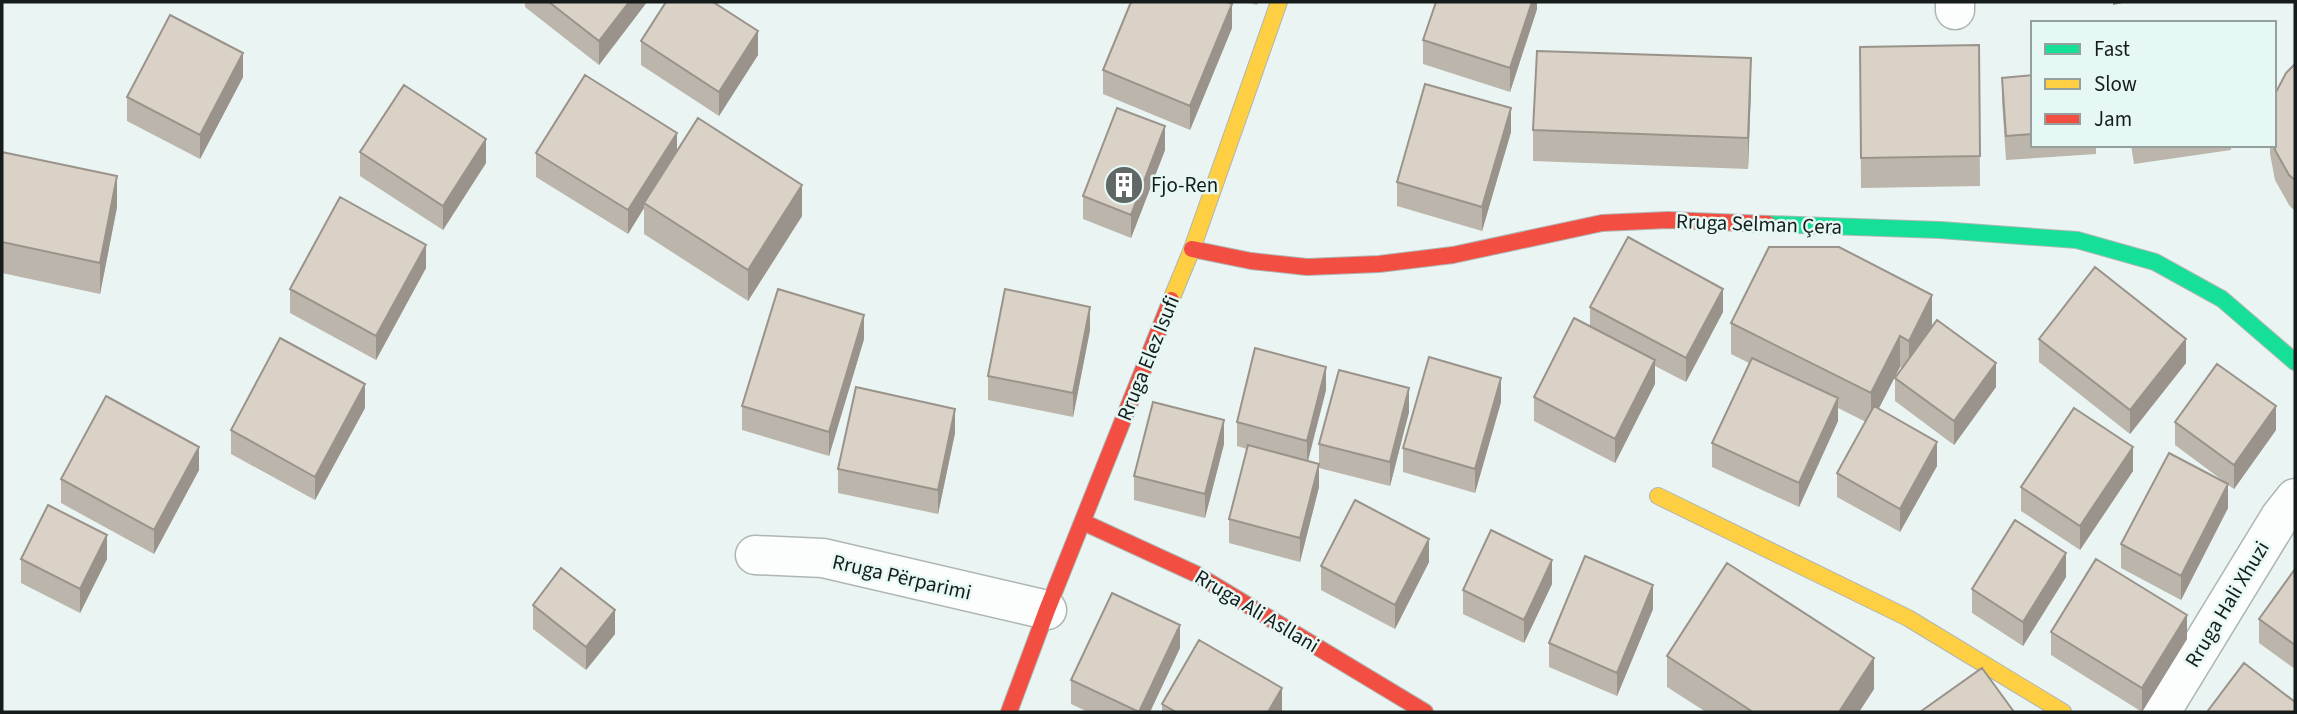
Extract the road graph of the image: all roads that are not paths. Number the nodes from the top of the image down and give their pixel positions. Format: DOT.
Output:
graph roads {
  1 [pos="1279,2"];
  2 [pos="1192,249"];
  3 [pos="2295,362"];
  4 [pos="1658,496"];
  5 [pos="2295,498"];
  6 [pos="1083,523"];
  7 [pos="755,555"];
  8 [pos="1047,610"];
  9 [pos="1009,712"];
  10 [pos="1425,712"];
  11 [pos="2063,712"];
  12 [pos="2161,712"];
  1 -- 2 [label="street, Rruga Elez Isufi"];
  2 -- 3 [label="street, Rruga Selman Çera"];
  2 -- 6 [label="street, Rruga Elez Isufi"];
  4 -- 11 [label="street"];
  5 -- 12 [label="street, Rruga Hali Xhuzi"];
  6 -- 8 [label="street, Rruga Elez Isufi"];
  6 -- 10 [label="street, Rruga Ali Asllani"];
  7 -- 8 [label="street, Rruga Përparimi"];
  8 -- 9 [label="street, Rruga Elez Isufi"];
}
